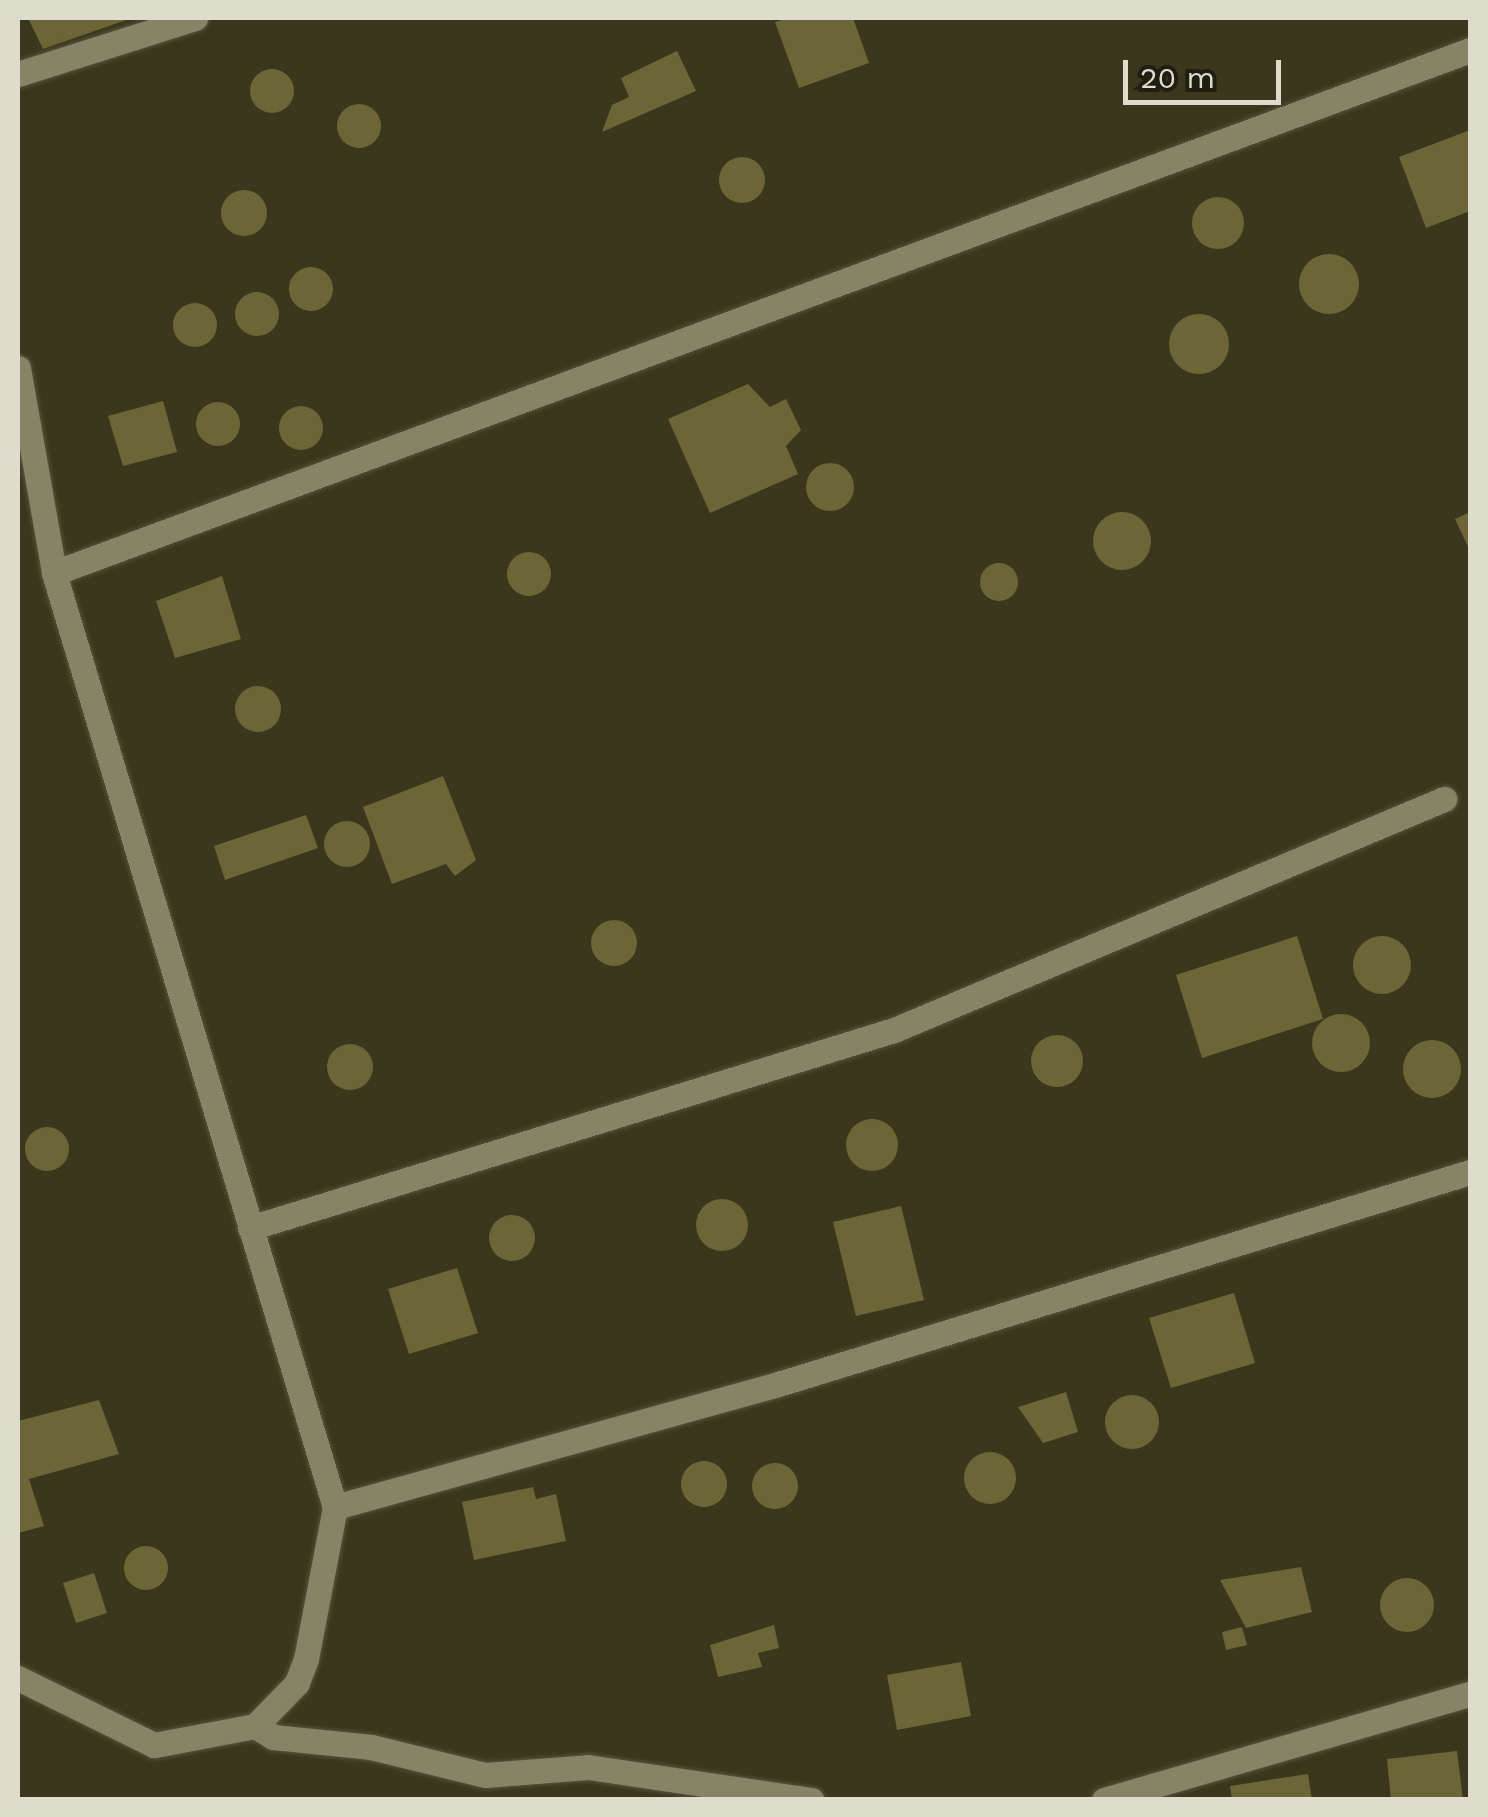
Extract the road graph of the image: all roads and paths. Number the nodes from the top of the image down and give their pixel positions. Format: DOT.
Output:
graph roads {
  1 [pos="195,18"];
  2 [pos="1470,50"];
  3 [pos="18,74"];
  4 [pos="18,368"];
  5 [pos="27,476"];
  6 [pos="54,572"];
  7 [pos="1444,799"];
  8 [pos="1470,1172"];
  9 [pos="250,1228"];
  10 [pos="335,1506"];
  11 [pos="18,1678"];
  12 [pos="1470,1694"];
  13 [pos="255,1726"];
  14 [pos="812,1800"];
  15 [pos="1104,1800"];
  1 -- 3 [label="street"];
  2 -- 6 [label="street"];
  4 -- 5 [label="street"];
  5 -- 6 [label="street"];
  6 -- 9 [label="street"];
  7 -- 9 [label="street"];
  8 -- 10 [label="street"];
  9 -- 10 [label="street"];
  10 -- 13 [label="street"];
  11 -- 13 [label="street"];
  12 -- 15 [label="street"];
  13 -- 14 [label="street"];
}
